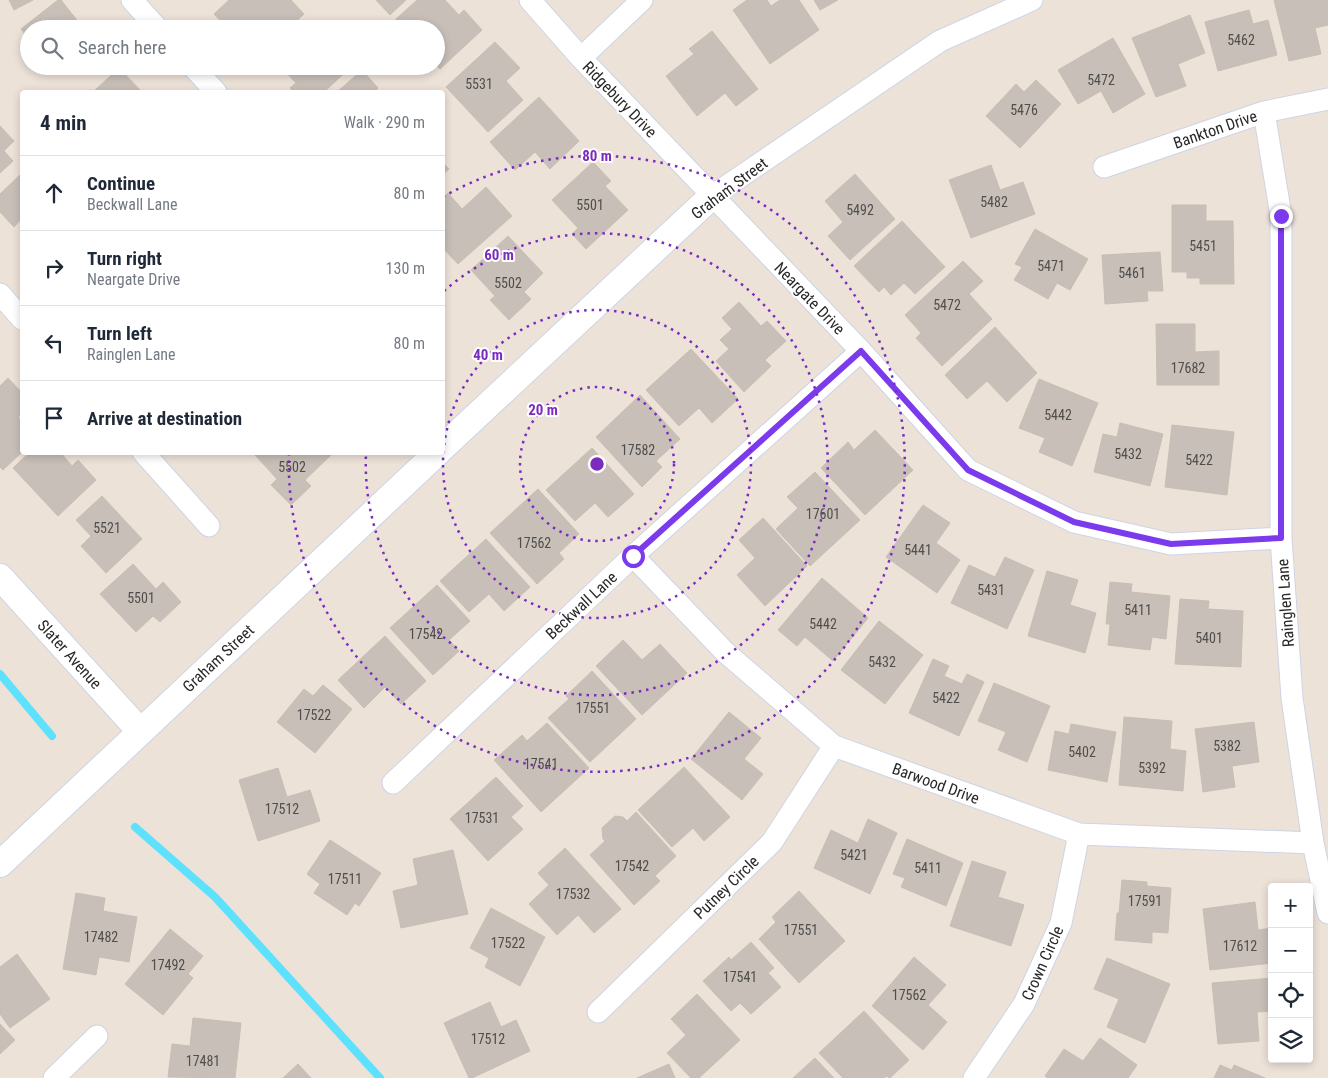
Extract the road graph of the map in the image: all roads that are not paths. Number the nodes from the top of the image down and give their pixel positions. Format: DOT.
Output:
graph roads {
  1 [pos="132,0"];
  2 [pos="530,0"];
  3 [pos="642,0"];
  4 [pos="1032,0"];
  5 [pos="150,20"];
  6 [pos="581,58"];
  7 [pos="200,75"];
  8 [pos="214,90"];
  9 [pos="1328,99"];
  10 [pos="1264,112"];
  11 [pos="1104,166"];
  12 [pos="712,196"];
  13 [pos="0,294"];
  14 [pos="20,317"];
  15 [pos="861,351"];
  16 [pos="445,445"];
  17 [pos="146,455"];
  18 [pos="435,455"];
  19 [pos="209,526"];
  20 [pos="1281,538"];
  21 [pos="633,556"];
  22 [pos="0,577"];
  23 [pos="140,731"];
  24 [pos="834,746"];
  25 [pos="393,783"];
  26 [pos="1079,834"];
  27 [pos="1313,843"];
  28 [pos="0,864"];
  29 [pos="1328,913"];
  30 [pos="598,1012"];
  31 [pos="96,1036"];
  32 [pos="54,1078"];
  33 [pos="974,1078"];
  1 -- 5 [label="street"];
  2 -- 6 [label="street, Ridgebury Drive"];
  3 -- 6 [label="street"];
  4 -- 12 [label="street, Graham Street"];
  6 -- 12 [label="street, Ridgebury Drive"];
  7 -- 8 [label="street"];
  9 -- 10 [label="street, Bankton Drive"];
  10 -- 11 [label="street, Bankton Drive"];
  10 -- 20 [label="street, Rainglen Lane"];
  12 -- 15 [label="street, Neargate Drive"];
  12 -- 16 [label="street, Graham Street"];
  13 -- 14 [label="street"];
  15 -- 20 [label="street, Neargate Drive"];
  15 -- 21 [label="street, Beckwall Lane"];
  17 -- 19 [label="street"];
  18 -- 23 [label="street, Graham Street"];
  20 -- 27 [label="street, Rainglen Lane"];
  21 -- 24 [label="street, Barwood Drive"];
  21 -- 25 [label="street, Beckwall Lane"];
  22 -- 23 [label="street, Slater Avenue"];
  23 -- 28 [label="street, Graham Street"];
  24 -- 26 [label="street, Barwood Drive"];
  24 -- 30 [label="street, Putney Circle"];
  26 -- 27 [label="street, Barwood Drive"];
  26 -- 33 [label="street, Crown Circle"];
  27 -- 29 [label="street, Rainglen Lane"];
  31 -- 32 [label="street"];
}
